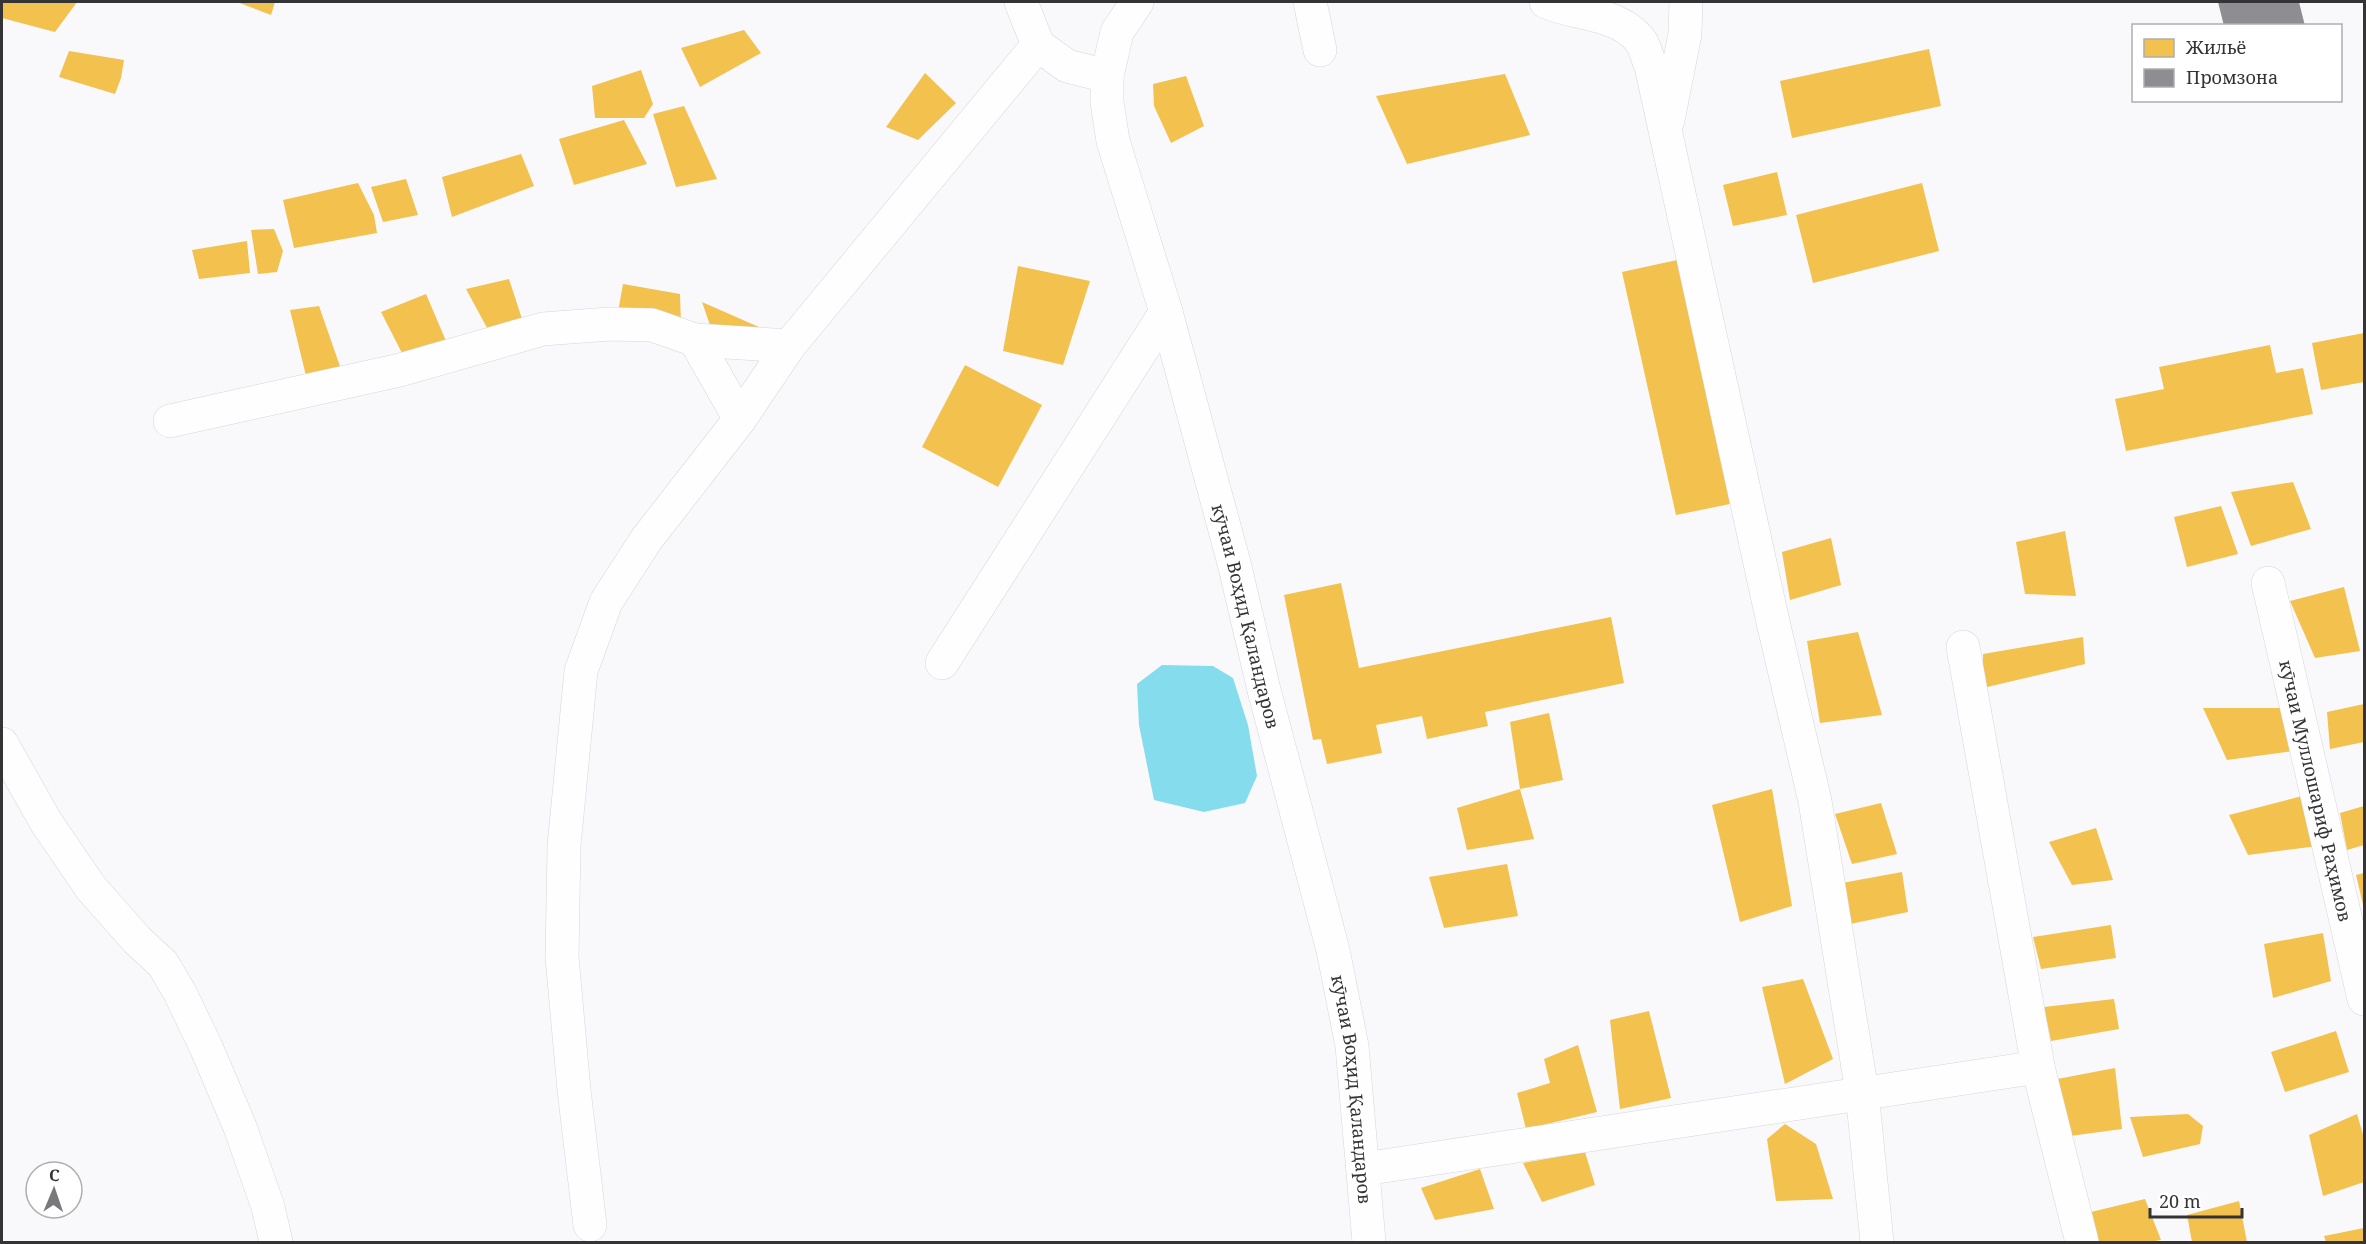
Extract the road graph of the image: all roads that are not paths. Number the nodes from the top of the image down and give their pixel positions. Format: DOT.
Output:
graph roads {
  1 [pos="1021,2"];
  2 [pos="1137,2"];
  3 [pos="1310,2"];
  4 [pos="1546,2"];
  5 [pos="1686,2"];
  6 [pos="1038,45"];
  7 [pos="1320,51"];
  8 [pos="1107,76"];
  9 [pos="1666,134"];
  10 [pos="1166,312"];
  11 [pos="695,340"];
  12 [pos="789,345"];
  13 [pos="740,419"];
  14 [pos="170,421"];
  15 [pos="2268,583"];
  16 [pos="1963,647"];
  17 [pos="942,663"];
  18 [pos="2,744"];
  19 [pos="2364,999"];
  20 [pos="2038,1067"];
  21 [pos="1862,1092"];
  22 [pos="1364,1169"];
  23 [pos="590,1225"];
  24 [pos="276,1242"];
  25 [pos="1370,1242"];
  26 [pos="1877,1242"];
  27 [pos="2082,1242"];
  1 -- 6 [label="street"];
  2 -- 8 [label="street, кӯчаи Воҳид Қаландаров"];
  3 -- 7 [label="street"];
  4 -- 9 [label="street"];
  5 -- 9 [label="street"];
  6 -- 8 [label="street"];
  6 -- 12 [label="street"];
  8 -- 10 [label="street, кӯчаи Воҳид Қаландаров"];
  9 -- 21 [label="street"];
  10 -- 17 [label="street"];
  10 -- 22 [label="street, кӯчаи Воҳид Қаландаров"];
  11 -- 12 [label="street"];
  11 -- 13 [label="street"];
  11 -- 14 [label="street"];
  12 -- 13 [label="street"];
  13 -- 23 [label="street"];
  15 -- 19 [label="street, кӯчаи Муллошариф Раҳимов"];
  16 -- 20 [label="street"];
  18 -- 24 [label="street"];
  20 -- 21 [label="street"];
  20 -- 27 [label="street"];
  21 -- 22 [label="street"];
  21 -- 26 [label="street"];
  22 -- 25 [label="street, кӯчаи Воҳид Қаландаров"];
}
